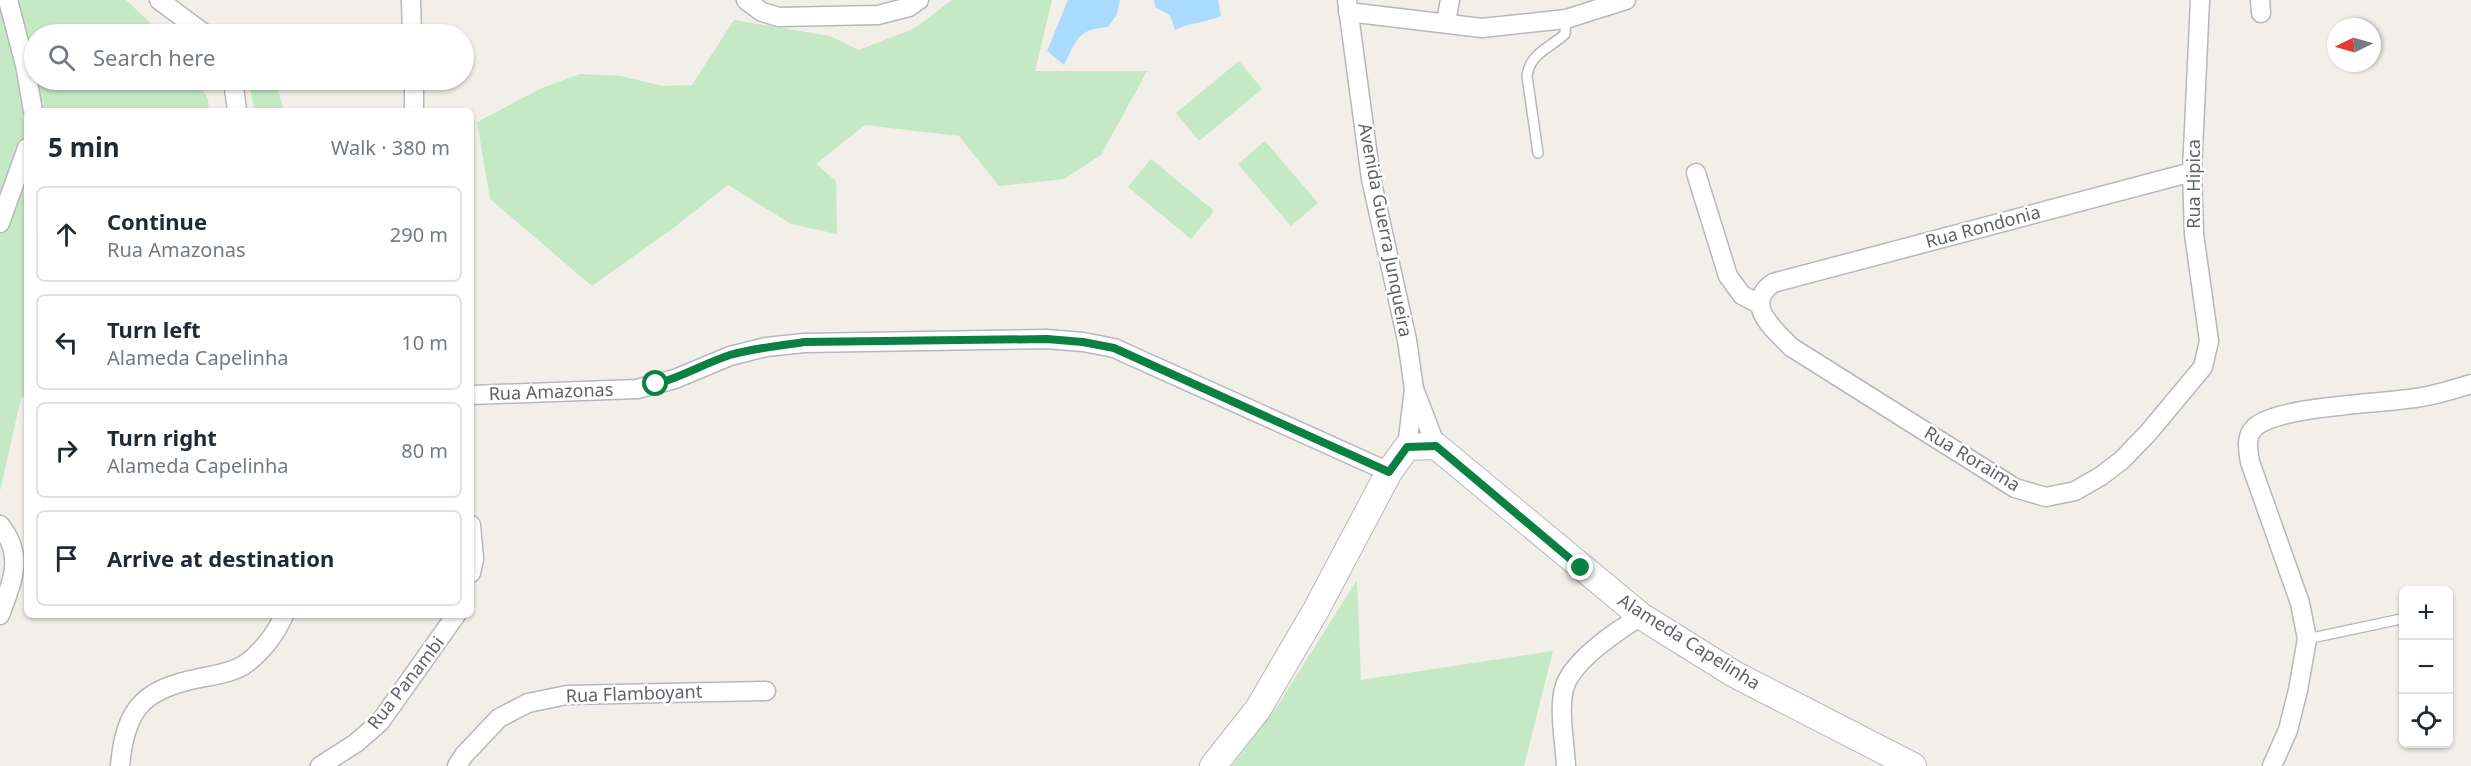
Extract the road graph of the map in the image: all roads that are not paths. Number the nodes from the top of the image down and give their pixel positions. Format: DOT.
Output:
graph roads {
  1 [pos="8,0"];
  2 [pos="159,0"];
  3 [pos="411,0"];
  4 [pos="746,0"];
  5 [pos="919,0"];
  6 [pos="1450,0"];
  7 [pos="1626,0"];
  8 [pos="2200,0"];
  9 [pos="1348,6"];
  10 [pos="1566,19"];
  11 [pos="1446,22"];
  12 [pos="191,24"];
  13 [pos="412,24"];
  14 [pos="24,61"];
  15 [pos="29,90"];
  16 [pos="234,90"];
  17 [pos="414,90"];
  18 [pos="32,108"];
  19 [pos="237,108"];
  20 [pos="414,108"];
  21 [pos="1538,153"];
  22 [pos="24,156"];
  23 [pos="2192,172"];
  24 [pos="1696,173"];
  25 [pos="0,223"];
  26 [pos="1759,304"];
  27 [pos="2203,367"];
  28 [pos="2471,384"];
  29 [pos="1414,389"];
  30 [pos="474,394"];
  31 [pos="1436,446"];
  32 [pos="1407,447"];
  33 [pos="1389,472"];
  34 [pos="0,525"];
  35 [pos="0,615"];
  36 [pos="1641,616"];
  37 [pos="282,618"];
  38 [pos="454,618"];
  39 [pos="2399,619"];
  40 [pos="2307,639"];
  41 [pos="766,691"];
  42 [pos="120,766"];
  43 [pos="320,766"];
  44 [pos="457,766"];
  45 [pos="1213,766"];
  46 [pos="1566,766"];
  47 [pos="1913,766"];
  48 [pos="2272,766"];
  1 -- 14 [label="street"];
  2 -- 12 [label="street"];
  3 -- 13 [label="street"];
  4 -- 5 [label="street"];
  6 -- 11 [label="street"];
  7 -- 10 [label="street"];
  8 -- 23 [label="street, Rua Hipica"];
  9 -- 11 [label="street"];
  9 -- 29 [label="street, Avenida Guerra Junqueira"];
  10 -- 11 [label="street"];
  10 -- 21 [label="lane"];
  15 -- 18 [label="street"];
  16 -- 19 [label="street"];
  17 -- 20 [label="street"];
  22 -- 25 [label="street"];
  23 -- 26 [label="street, Rua Rondonia"];
  23 -- 27 [label="street, Rua Hipica"];
  24 -- 26 [label="street"];
  26 -- 27 [label="street, Rua Roraima"];
  28 -- 40 [label="street"];
  29 -- 31 [label="street, Avenida Guerra Junqueira"];
  29 -- 32 [label="street, Avenida Guerra Junqueira"];
  30 -- 33 [label="street, Rua Amazonas"];
  31 -- 32 [label="street"];
  31 -- 36 [label="street, Alameda Capelinha"];
  32 -- 33 [label="street"];
  33 -- 45 [label="street"];
  34 -- 35 [label="street"];
  36 -- 46 [label="street"];
  36 -- 47 [label="street, Alameda Capelinha"];
  37 -- 42 [label="street"];
  38 -- 43 [label="street, Rua Panambi"];
  39 -- 40 [label="lane"];
  40 -- 48 [label="street"];
  41 -- 44 [label="street, Rua Flamboyant"];
}
